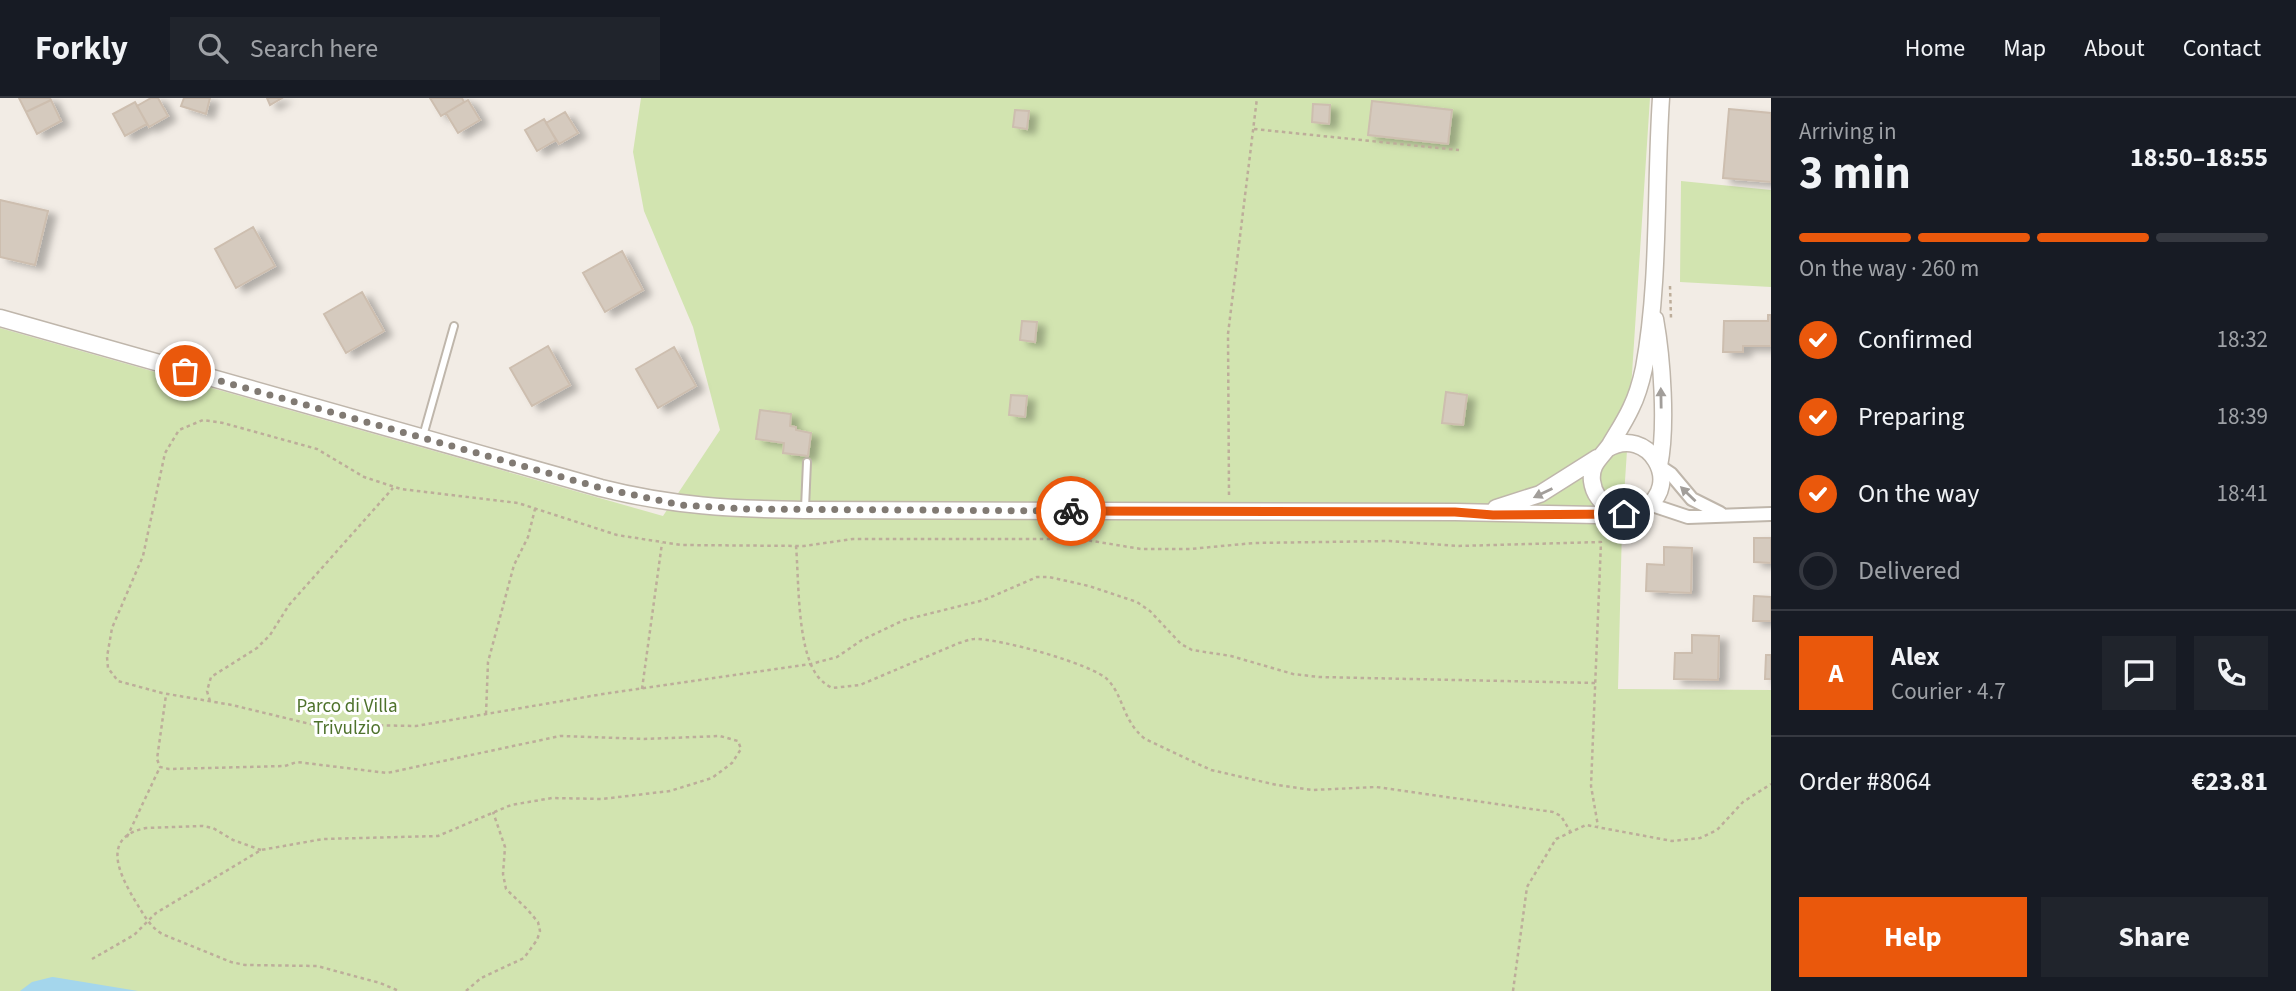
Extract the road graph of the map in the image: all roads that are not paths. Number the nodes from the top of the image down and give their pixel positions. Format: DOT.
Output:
graph roads {
  1 [pos="1661,98"];
  2 [pos="1652,299"];
  3 [pos="0,318"];
  4 [pos="454,326"];
  5 [pos="423,438"];
  6 [pos="1603,452"];
  7 [pos="807,462"];
  8 [pos="1659,466"];
  9 [pos="1649,504"];
  10 [pos="804,510"];
  11 [pos="1455,512"];
  12 [pos="1632,512"];
  13 [pos="1771,514"];
  14 [pos="1723,515"];
  1 -- 2 [label="street"];
  2 -- 6 [label="street"];
  8 -- 2 [label="street, one-way"];
  3 -- 5 [label="street"];
  4 -- 5 [label="lane"];
  5 -- 10 [label="street"];
  6 -- 8 [label="street"];
  6 -- 11 [label="street, one-way"];
  6 -- 12 [label="street"];
  7 -- 10 [label="lane"];
  8 -- 9 [label="street"];
  14 -- 8 [label="street, one-way"];
  9 -- 12 [label="street"];
  9 -- 14 [label="street"];
  10 -- 11 [label="street"];
  11 -- 12 [label="street"];
  13 -- 14 [label="street"];
}
